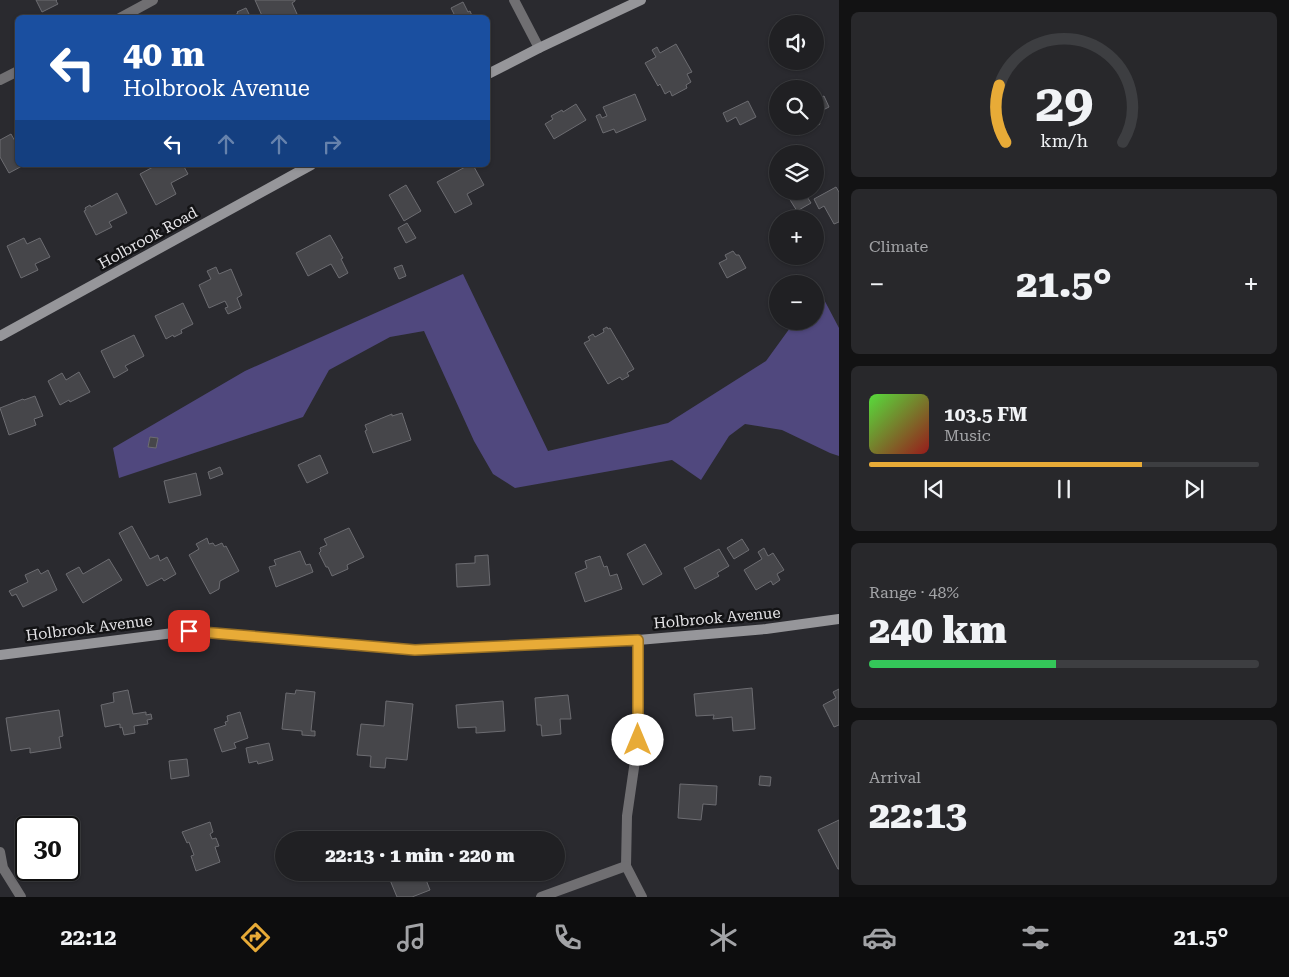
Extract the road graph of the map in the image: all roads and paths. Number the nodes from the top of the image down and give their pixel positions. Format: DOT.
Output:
graph roads {
  1 [pos="153,0"];
  2 [pos="514,0"];
  3 [pos="642,0"];
  4 [pos="126,15"];
  5 [pos="540,48"];
  6 [pos="15,73"];
  7 [pos="490,73"];
  8 [pos="0,80"];
  9 [pos="307,167"];
  10 [pos="0,336"];
  11 [pos="839,619"];
  12 [pos="638,640"];
  13 [pos="0,655"];
  14 [pos="0,852"];
  15 [pos="626,866"];
  16 [pos="21,897"];
  17 [pos="541,897"];
  18 [pos="642,897"];
  1 -- 4 [label="street"];
  2 -- 5 [label="street"];
  3 -- 5 [label="street"];
  5 -- 7 [label="street"];
  6 -- 8 [label="street"];
  9 -- 10 [label="street, Holbrook Road"];
  11 -- 12 [label="street, Holbrook Avenue"];
  12 -- 13 [label="street, Holbrook Avenue"];
  12 -- 15 [label="street"];
  14 -- 16 [label="street"];
  15 -- 17 [label="street"];
  15 -- 18 [label="street"];
}
